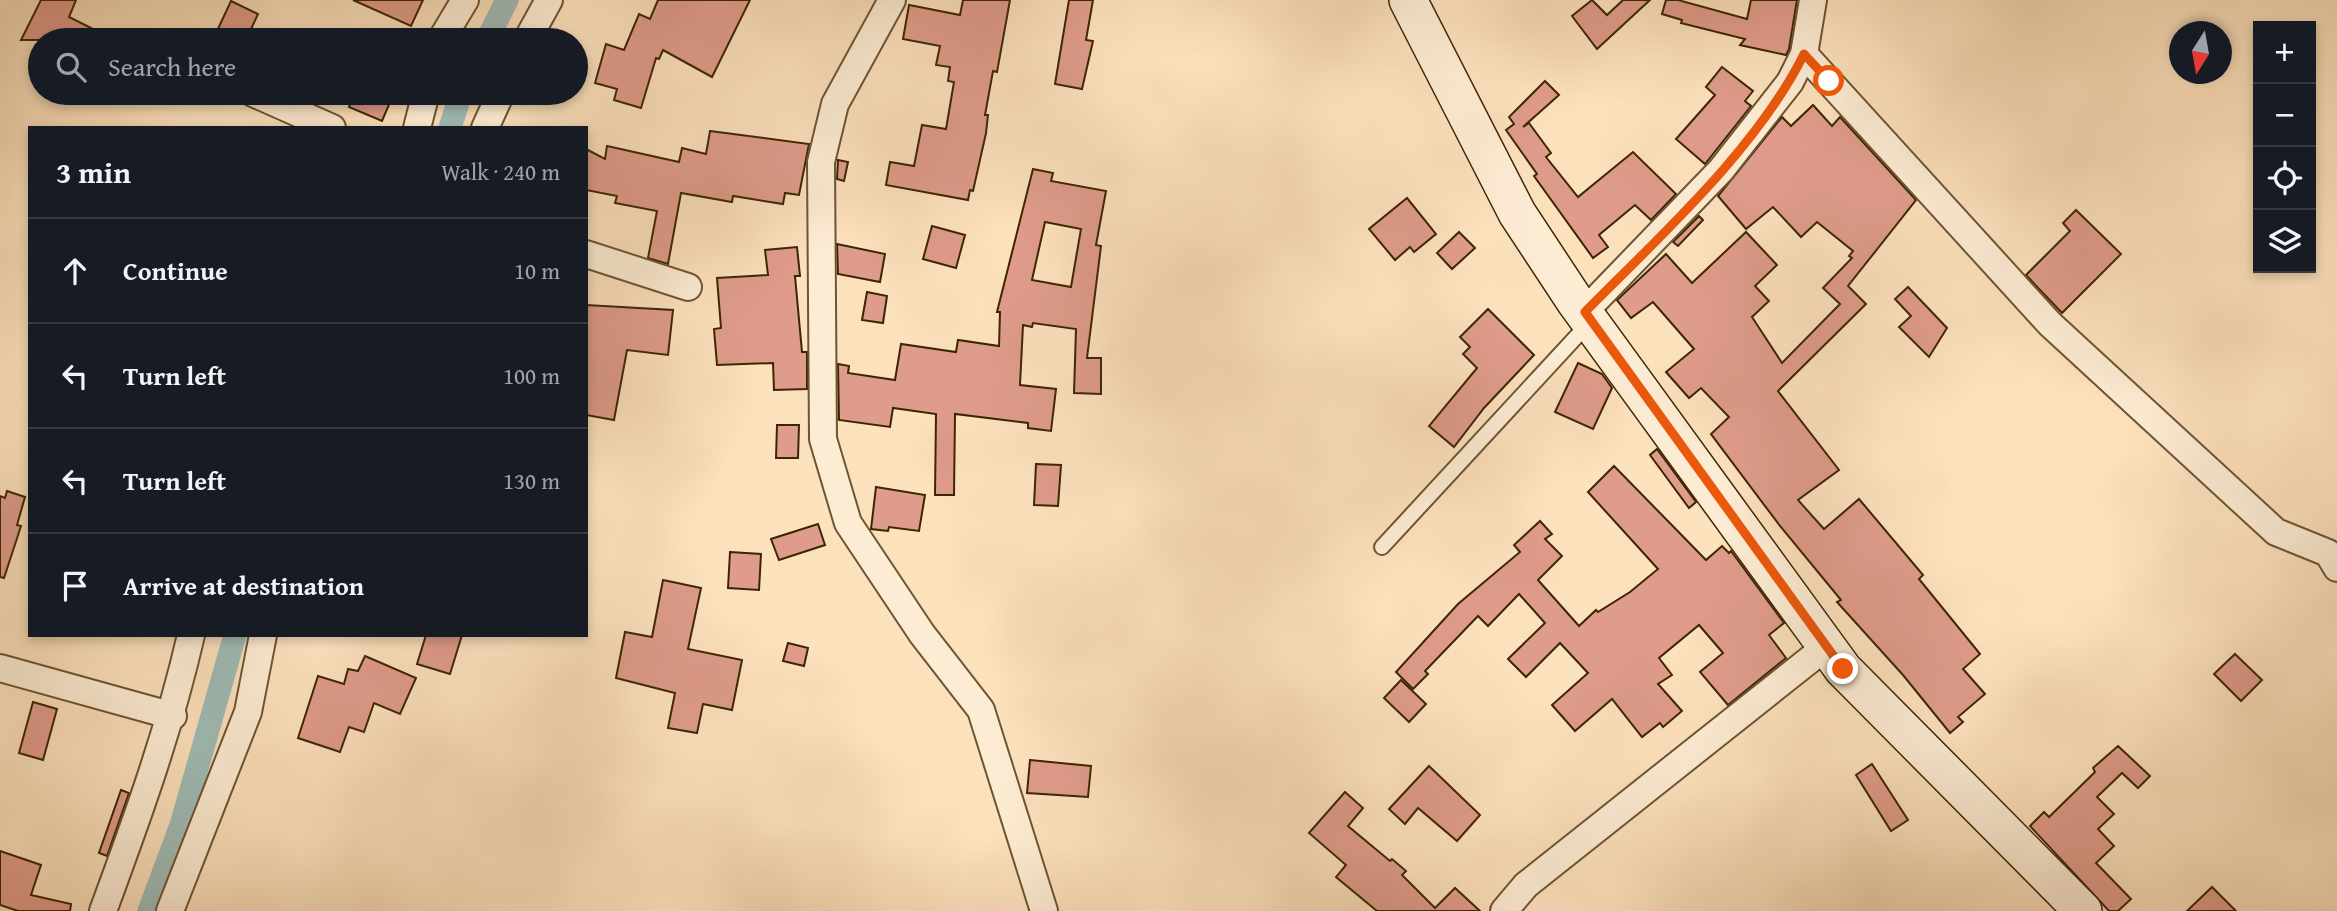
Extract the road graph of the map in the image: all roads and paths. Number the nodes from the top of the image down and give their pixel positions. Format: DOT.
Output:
graph roads {
  1 [pos="465,0"];
  2 [pos="549,0"];
  3 [pos="892,0"];
  4 [pos="1408,0"];
  5 [pos="1813,0"];
  6 [pos="448,28"];
  7 [pos="534,28"];
  8 [pos="1804,54"];
  9 [pos="280,105"];
  10 [pos="423,105"];
  11 [pos="496,105"];
  12 [pos="327,126"];
  13 [pos="418,126"];
  14 [pos="486,126"];
  15 [pos="588,255"];
  16 [pos="688,287"];
  17 [pos="1588,317"];
  18 [pos="1382,547"];
  19 [pos="2337,568"];
  20 [pos="191,637"];
  21 [pos="262,637"];
  22 [pos="1827,646"];
  23 [pos="0,668"];
  24 [pos="173,716"];
  25 [pos="103,911"];
  26 [pos="170,911"];
  27 [pos="1044,911"];
  28 [pos="1504,911"];
  29 [pos="2082,911"];
  1 -- 6 [label="street"];
  2 -- 7 [label="street"];
  3 -- 27 [label="street"];
  4 -- 17 [label="street"];
  5 -- 8 [label="street"];
  8 -- 17 [label="street"];
  8 -- 19 [label="street"];
  9 -- 12 [label="street"];
  10 -- 13 [label="street"];
  11 -- 14 [label="street"];
  15 -- 16 [label="street"];
  17 -- 18 [label="lane"];
  17 -- 22 [label="street"];
  20 -- 24 [label="street"];
  21 -- 26 [label="street"];
  22 -- 28 [label="street"];
  22 -- 29 [label="street"];
  23 -- 24 [label="street"];
  24 -- 25 [label="street"];
}
